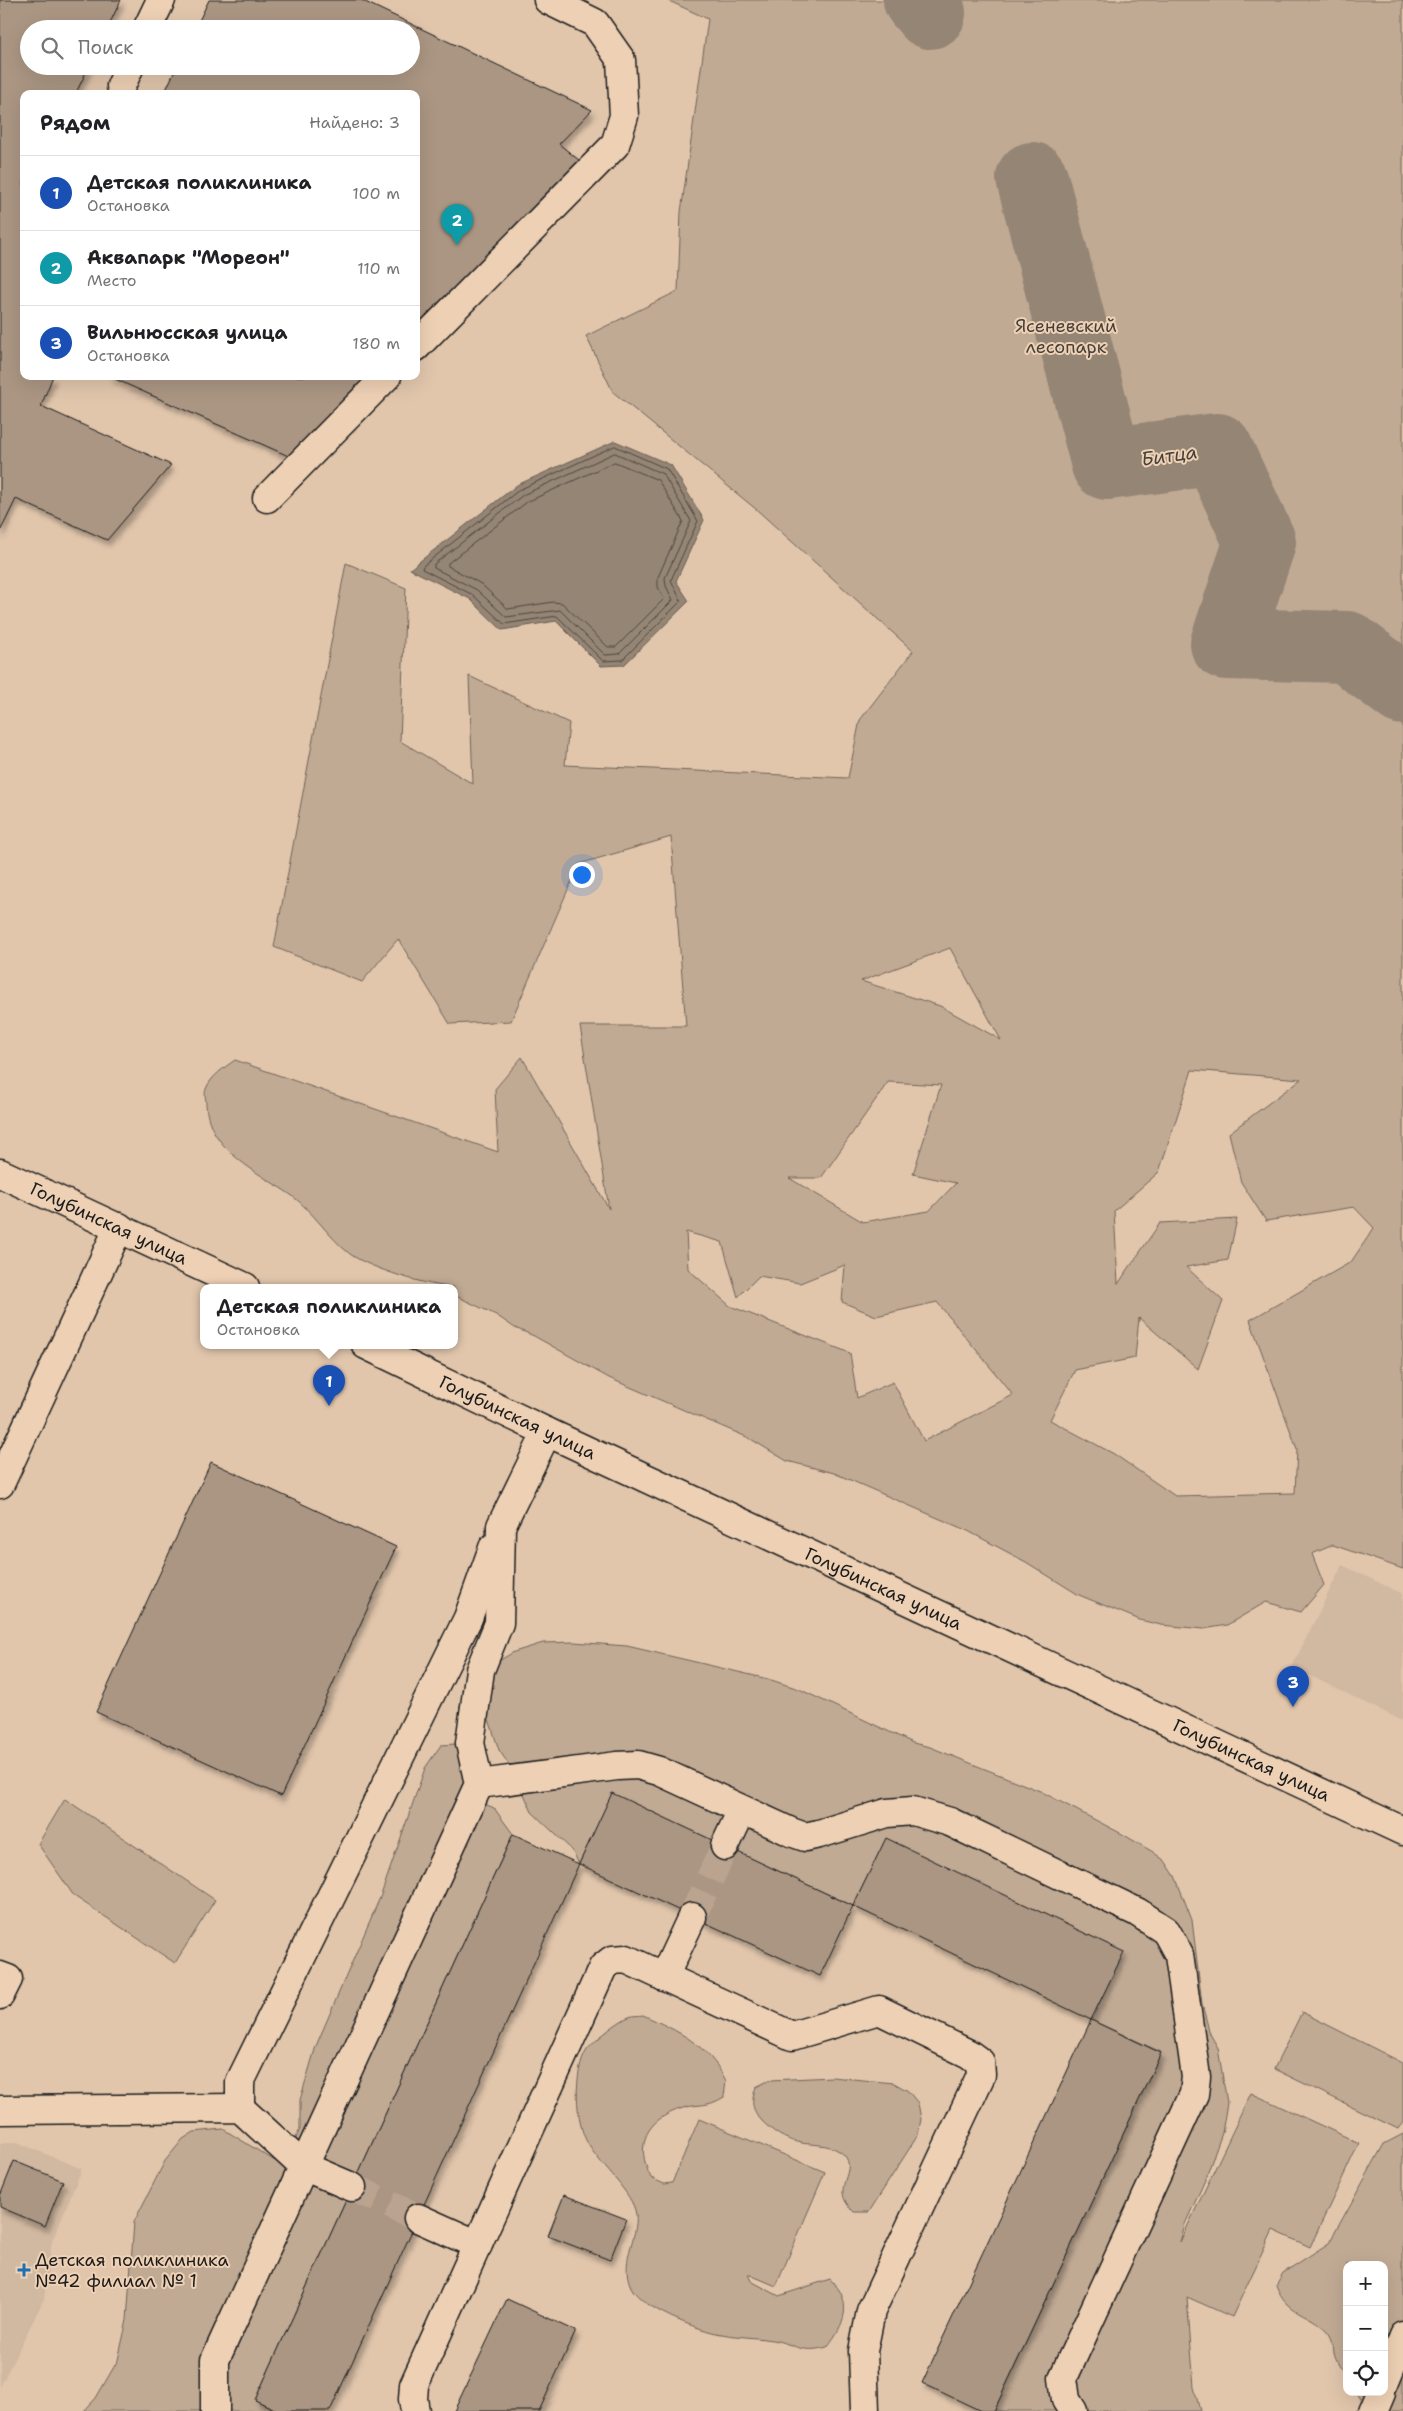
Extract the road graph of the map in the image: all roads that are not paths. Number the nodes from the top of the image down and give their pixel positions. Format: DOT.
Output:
graph roads {
  1 [pos="161,0"];
  2 [pos="548,0"];
  3 [pos="151,20"];
  4 [pos="420,343"];
  5 [pos="383,380"];
  6 [pos="267,498"];
  7 [pos="0,1173"];
  8 [pos="119,1227"];
  9 [pos="239,1284"];
  10 [pos="374,1349"];
  11 [pos="547,1432"];
  12 [pos="0,1484"];
  13 [pos="501,1526"];
  14 [pos="479,1784"];
  15 [pos="742,1810"];
  16 [pos="1403,1831"];
  17 [pos="725,1846"];
  18 [pos="692,1916"];
  19 [pos="0,1976"];
  20 [pos="664,1977"];
  21 [pos="0,1994"];
  22 [pos="240,2108"];
  23 [pos="0,2110"];
  24 [pos="303,2166"];
  25 [pos="352,2187"];
  26 [pos="418,2218"];
  27 [pos="478,2245"];
  28 [pos="1403,2336"];
  29 [pos="1388,2373"];
  30 [pos="1379,2396"];
  31 [pos="215,2411"];
  32 [pos="415,2411"];
  33 [pos="864,2411"];
  34 [pos="1073,2411"];
  35 [pos="1373,2411"];
  1 -- 3 [label="street"];
  2 -- 4 [label="street"];
  5 -- 6 [label="street"];
  7 -- 8 [label="street, Голубинская улица"];
  8 -- 9 [label="street, Голубинская улица"];
  8 -- 12 [label="street"];
  10 -- 11 [label="street, Голубинская улица"];
  11 -- 13 [label="street"];
  11 -- 16 [label="street, Голубинская улица"];
  13 -- 14 [label="street"];
  13 -- 22 [label="street"];
  14 -- 15 [label="street"];
  14 -- 24 [label="street"];
  15 -- 17 [label="street"];
  15 -- 34 [label="street"];
  18 -- 20 [label="street"];
  19 -- 21 [label="street"];
  20 -- 27 [label="street"];
  20 -- 33 [label="street"];
  22 -- 23 [label="street"];
  22 -- 24 [label="street"];
  24 -- 25 [label="street"];
  24 -- 31 [label="street"];
  26 -- 27 [label="street"];
  27 -- 32 [label="street"];
  28 -- 29 [label="street"];
  30 -- 35 [label="street"];
}
